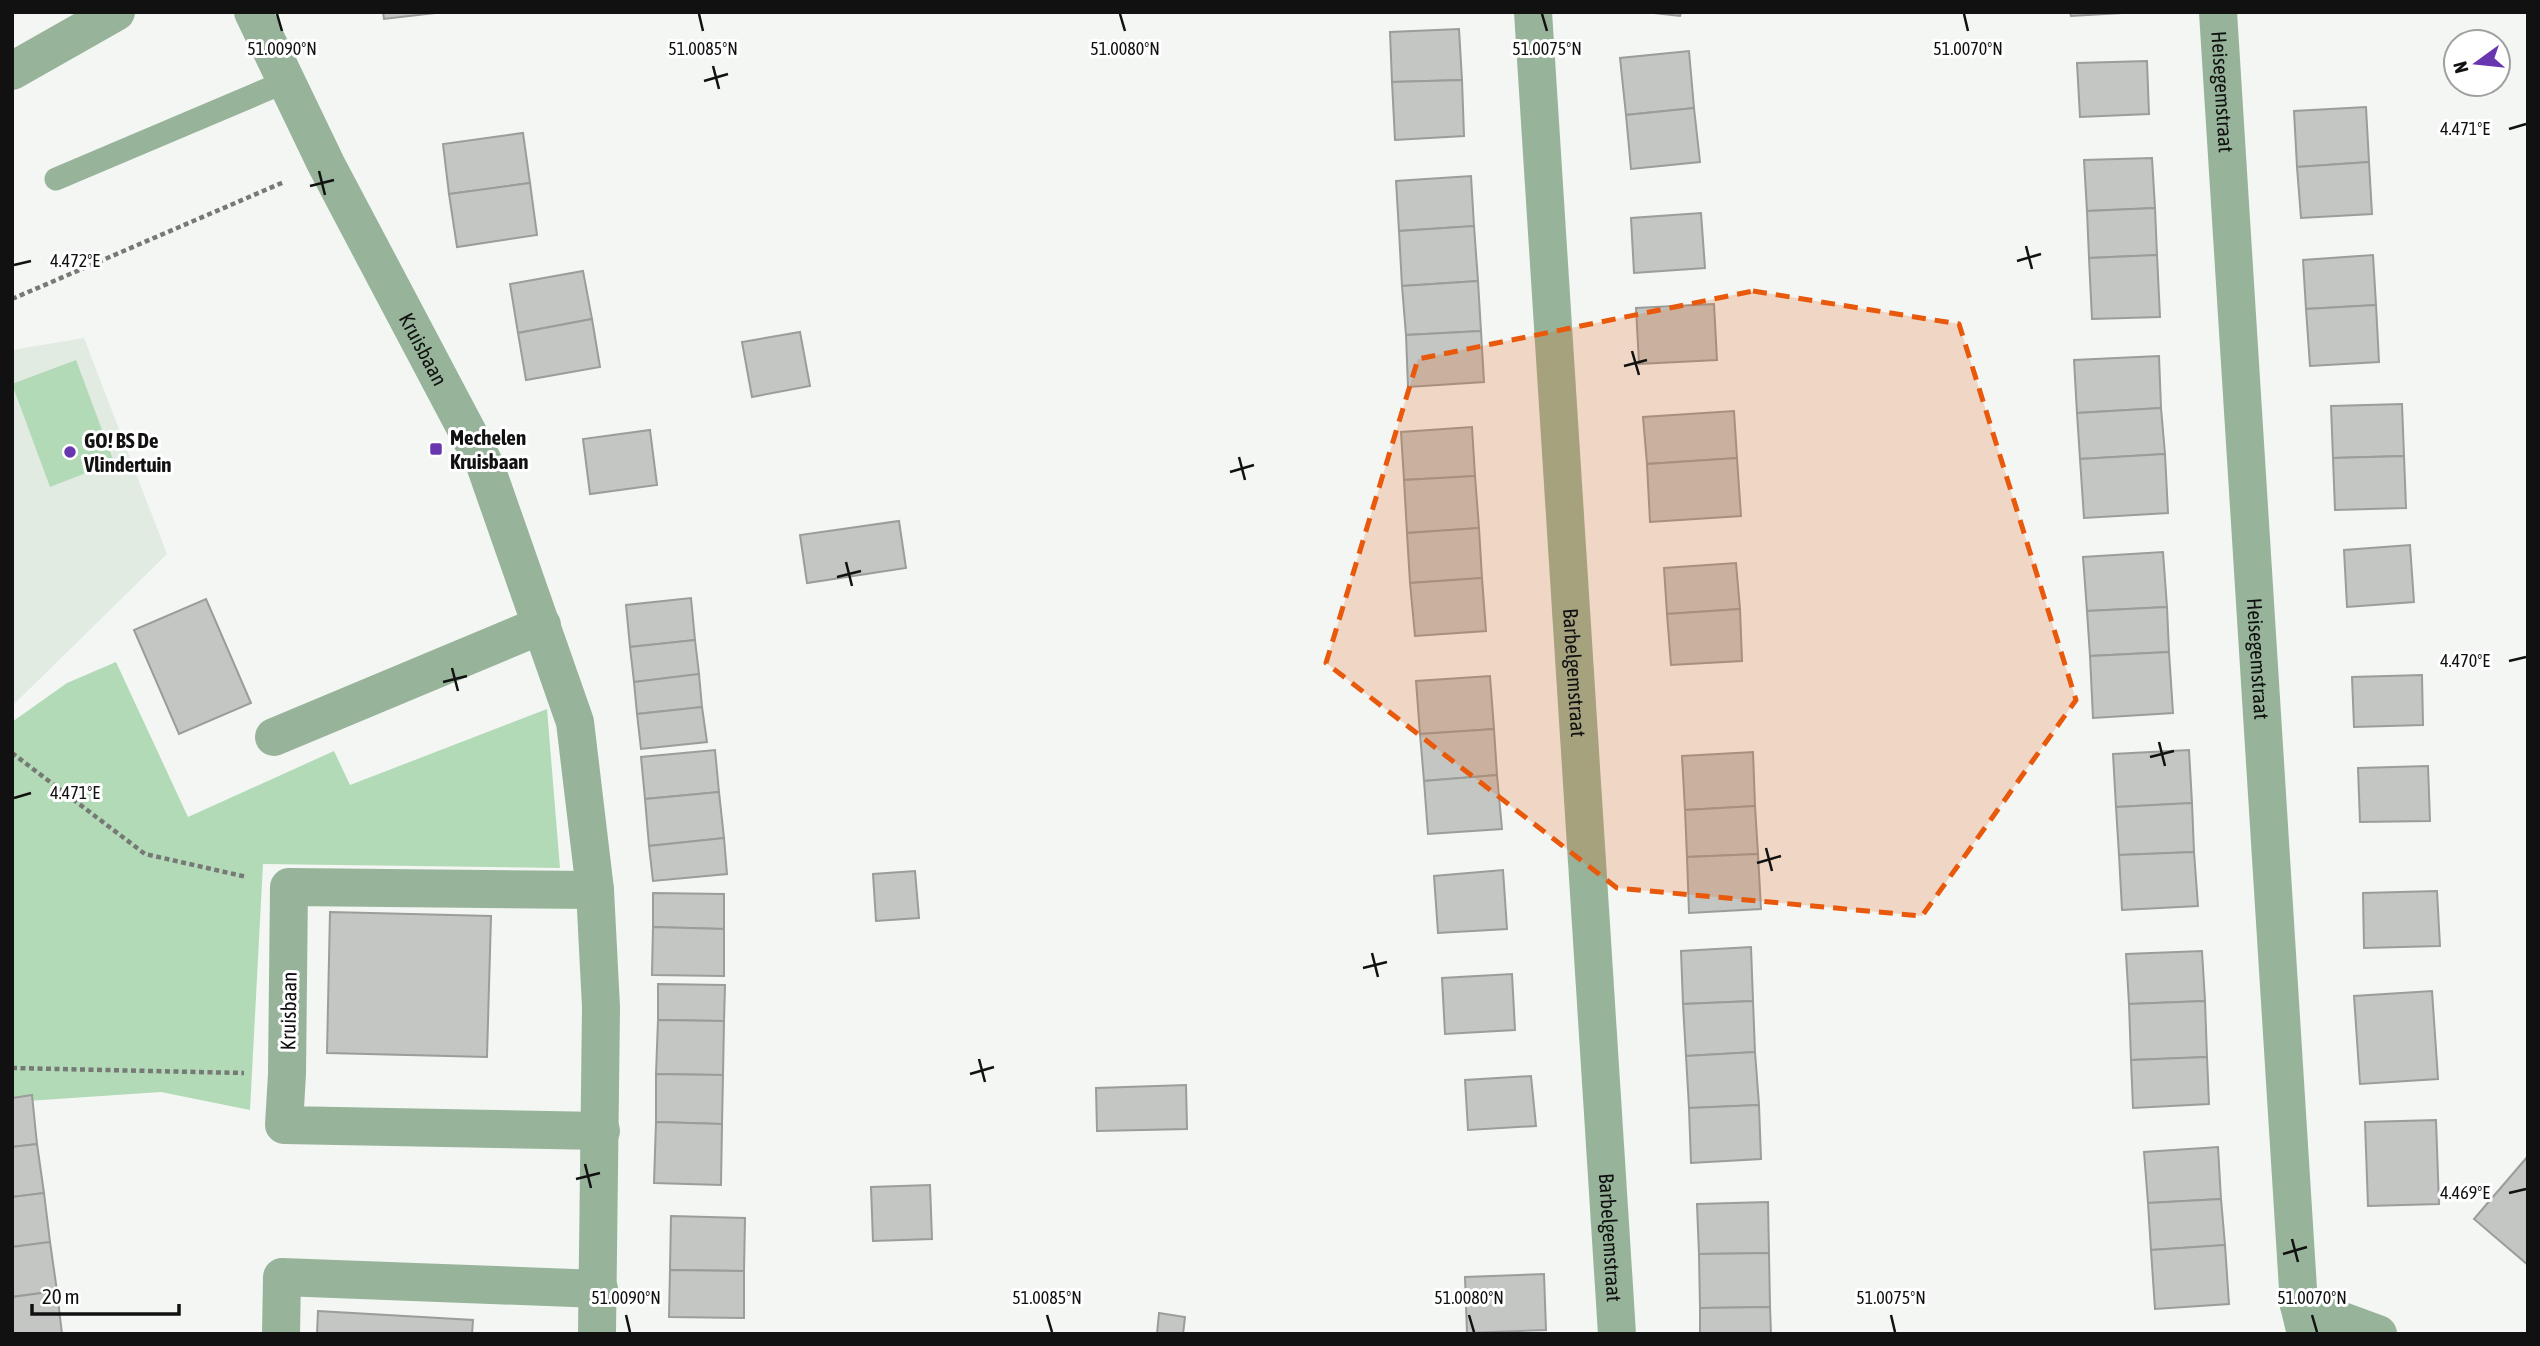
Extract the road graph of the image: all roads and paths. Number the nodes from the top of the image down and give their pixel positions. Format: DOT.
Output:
graph roads {
  1 [pos="116,12"];
  2 [pos="253,12"];
  3 [pos="1533,12"];
  4 [pos="2218,12"];
  5 [pos="12,71"];
  6 [pos="286,81"];
  7 [pos="326,164"];
  8 [pos="56,179"];
  9 [pos="12,299"];
  10 [pos="542,625"];
  11 [pos="274,737"];
  12 [pos="12,752"];
  13 [pos="289,887"];
  14 [pos="595,890"];
  15 [pos="12,1068"];
  16 [pos="287,1074"];
  17 [pos="601,1131"];
  18 [pos="599,1289"];
  19 [pos="2302,1319"];
  20 [pos="281,1334"];
  21 [pos="597,1334"];
  22 [pos="1617,1334"];
  23 [pos="2378,1334"];
  1 -- 5 [label="street"];
  2 -- 6 [label="street, Kruisbaan"];
  3 -- 22 [label="street, Barbelgemstraat"];
  4 -- 19 [label="street, Heisegemstraat"];
  6 -- 7 [label="street, Kruisbaan"];
  6 -- 8 [label="lane"];
  7 -- 9 [label="path"];
  7 -- 10 [label="street, Kruisbaan"];
  10 -- 11 [label="street"];
  10 -- 14 [label="street, Kruisbaan"];
  12 -- 13 [label="path"];
  13 -- 14 [label="street"];
  13 -- 16 [label="street, Kruisbaan"];
  14 -- 17 [label="street, Kruisbaan"];
  15 -- 16 [label="path"];
  16 -- 17 [label="street, Kruisbaan"];
  17 -- 18 [label="street, Kruisbaan"];
  18 -- 20 [label="street"];
  18 -- 21 [label="street, Kruisbaan"];
  19 -- 23 [label="street, Heisegemstraat"];
}
